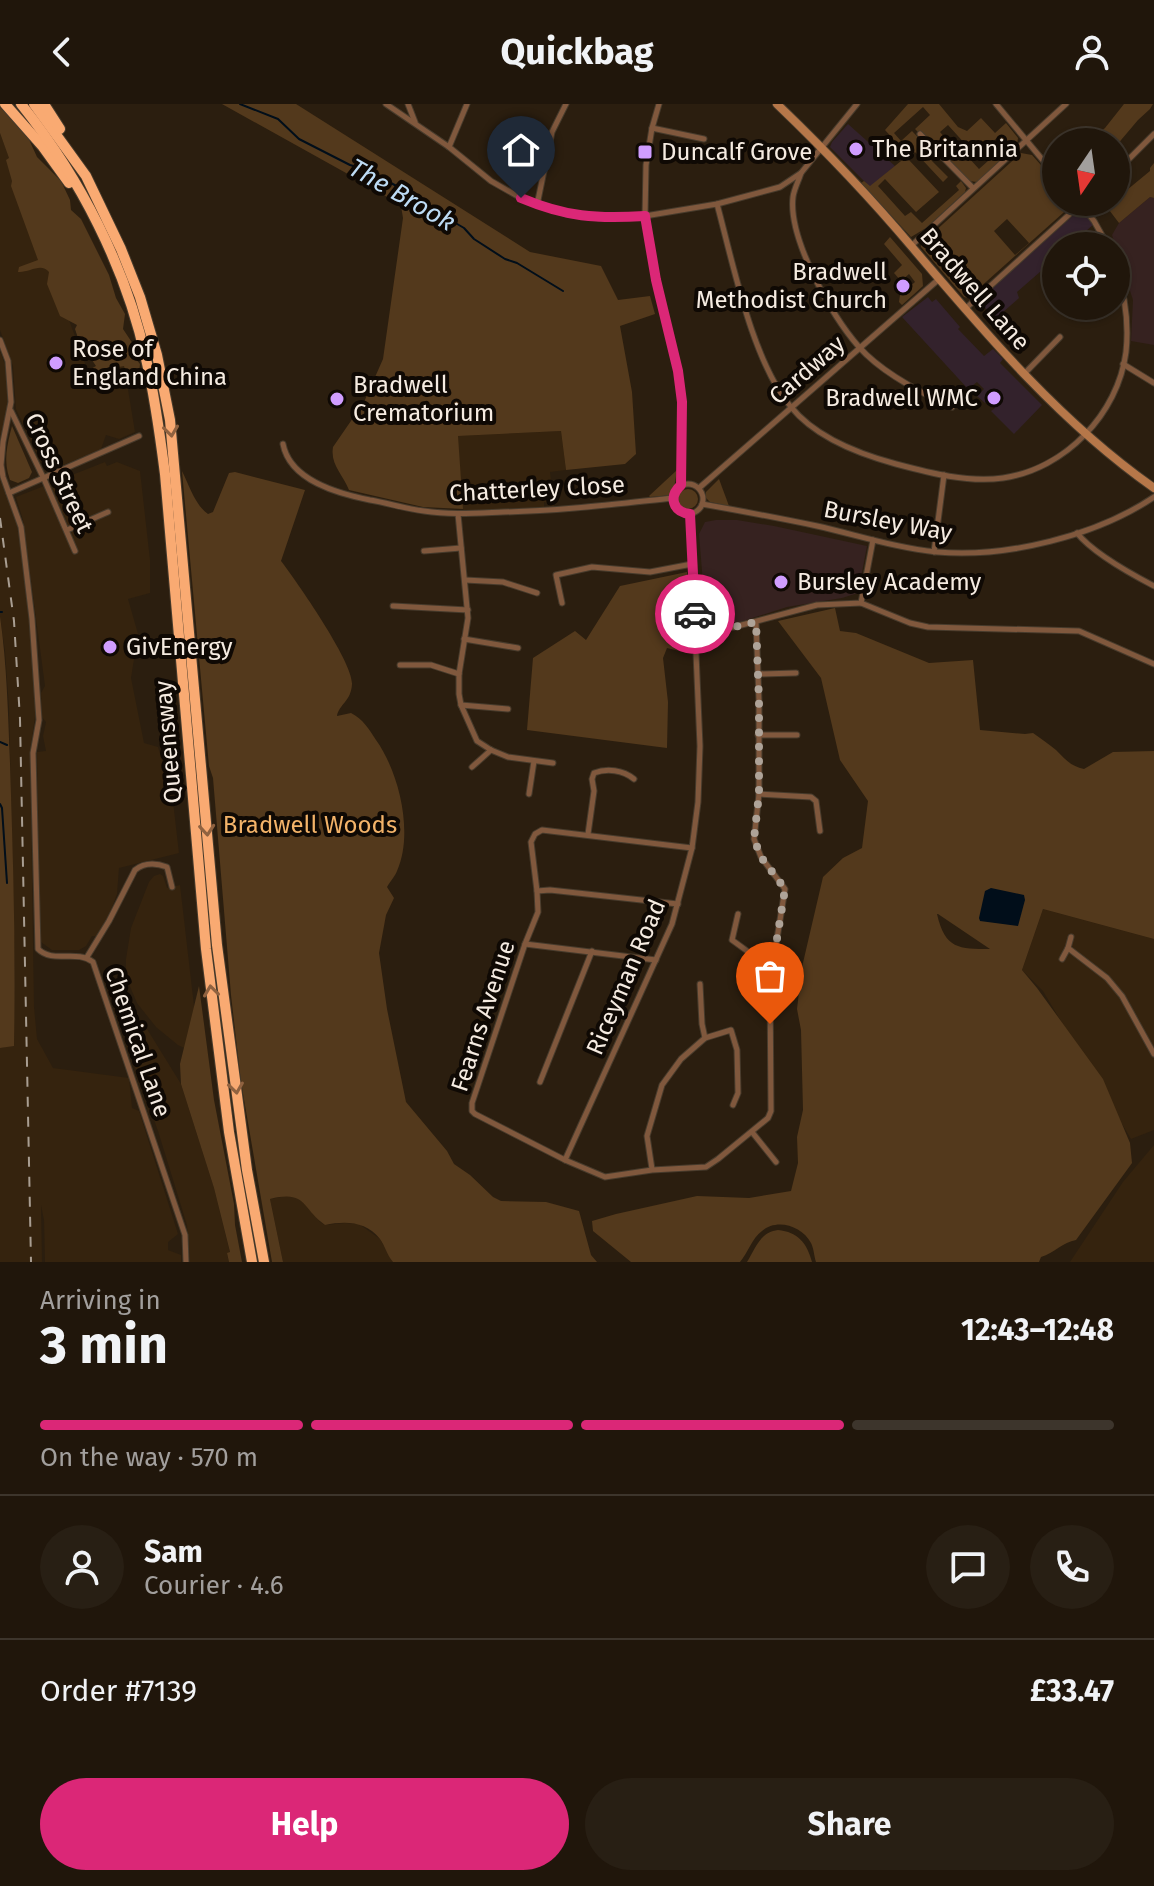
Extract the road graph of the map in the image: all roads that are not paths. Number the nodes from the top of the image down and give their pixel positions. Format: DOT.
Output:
graph roads {
  1 [pos="5,104"];
  2 [pos="21,104"];
  3 [pos="34,104"];
  4 [pos="44,104"];
  5 [pos="386,104"];
  6 [pos="408,104"];
  7 [pos="467,104"];
  8 [pos="566,104"];
  9 [pos="659,104"];
  10 [pos="777,104"];
  11 [pos="857,104"];
  12 [pos="996,104"];
  13 [pos="1066,104"];
  14 [pos="415,123"];
  15 [pos="652,128"];
  16 [pos="920,134"];
  17 [pos="1154,134"];
  18 [pos="704,139"];
  19 [pos="1026,141"];
  20 [pos="449,147"];
  21 [pos="822,148"];
  22 [pos="1130,158"];
  23 [pos="1042,160"];
  24 [pos="801,173"];
  25 [pos="86,176"];
  26 [pos="780,187"];
  27 [pos="973,188"];
  28 [pos="793,196"];
  29 [pos="717,204"];
  30 [pos="537,205"];
  31 [pos="645,216"];
  32 [pos="1067,216"];
  33 [pos="96,220"];
  34 [pos="911,246"];
  35 [pos="939,279"];
  36 [pos="965,309"];
  37 [pos="1126,320"];
  38 [pos="1060,337"];
  39 [pos="0,340"];
  40 [pos="859,348"];
  41 [pos="1123,364"];
  42 [pos="1023,374"];
  43 [pos="1154,383"];
  44 [pos="952,407"];
  45 [pos="791,408"];
  46 [pos="11,411"];
  47 [pos="1086,433"];
  48 [pos="139,436"];
  49 [pos="283,444"];
  50 [pos="944,475"];
  51 [pos="44,479"];
  52 [pos="681,485"];
  53 [pos="699,488"];
  54 [pos="1154,488"];
  55 [pos="9,493"];
  56 [pos="1154,497"];
  57 [pos="673,498"];
  58 [pos="702,504"];
  59 [pos="108,512"];
  60 [pos="458,514"];
  61 [pos="690,514"];
  62 [pos="67,530"];
  63 [pos="1077,533"];
  64 [pos="873,540"];
  65 [pos="461,548"];
  66 [pos="75,551"];
  67 [pos="424,551"];
  68 [pos="934,552"];
  69 [pos="692,564"];
  70 [pos="465,580"];
  71 [pos="1154,586"];
  72 [pos="537,593"];
  73 [pos="402,596"];
  74 [pos="562,603"];
  75 [pos="861,603"];
  76 [pos="393,606"];
  77 [pos="402,606"];
  78 [pos="468,610"];
  79 [pos="756,622"];
  80 [pos="696,630"];
  81 [pos="464,639"];
  82 [pos="518,648"];
  83 [pos="1154,664"];
  84 [pos="400,665"];
  85 [pos="796,673"];
  86 [pos="459,674"];
  87 [pos="758,674"];
  88 [pos="461,705"];
  89 [pos="508,709"];
  90 [pos="758,735"];
  91 [pos="797,736"];
  92 [pos="491,750"];
  93 [pos="534,761"];
  94 [pos="553,763"];
  95 [pos="472,767"];
  96 [pos="634,779"];
  97 [pos="529,794"];
  98 [pos="759,794"];
  99 [pos="818,828"];
  100 [pos="588,834"];
  101 [pos="692,848"];
  102 [pos="172,887"];
  103 [pos="537,891"];
  104 [pos="678,904"];
  105 [pos="738,914"];
  106 [pos="1071,937"];
  107 [pos="525,944"];
  108 [pos="1068,948"];
  109 [pos="592,951"];
  110 [pos="87,957"];
  111 [pos="1062,959"];
  112 [pos="656,960"];
  113 [pos="774,960"];
  114 [pos="700,984"];
  115 [pos="1154,1036"];
  116 [pos="705,1038"];
  117 [pos="1147,1040"];
  118 [pos="1154,1054"];
  119 [pos="540,1082"];
  120 [pos="733,1105"];
  121 [pos="752,1132"];
  122 [pos="565,1160"];
  123 [pos="776,1162"];
  124 [pos="652,1170"];
  125 [pos="186,1262"];
  126 [pos="249,1262"];
  127 [pos="264,1262"];
  1 -- 33 [label="highway"];
  2 -- 33 [label="highway, Queensway"];
  3 -- 25 [label="highway, Queensway"];
  4 -- 25 [label="highway"];
  5 -- 14 [label="street"];
  6 -- 14 [label="street"];
  7 -- 20 [label="street"];
  8 -- 30 [label="street"];
  9 -- 15 [label="street"];
  10 -- 21 [label="street, Bradwell Lane"];
  11 -- 21 [label="street"];
  12 -- 19 [label="street"];
  13 -- 19 [label="street"];
  14 -- 20 [label="street"];
  15 -- 18 [label="street"];
  15 -- 31 [label="street"];
  16 -- 27 [label="street"];
  17 -- 22 [label="street"];
  19 -- 23 [label="street"];
  19 -- 27 [label="street"];
  20 -- 30 [label="street"];
  21 -- 24 [label="street"];
  21 -- 34 [label="street, Bradwell Lane"];
  24 -- 26 [label="street"];
  24 -- 28 [label="street"];
  25 -- 127 [label="highway, Queensway, one-way"];
  26 -- 28 [label="street"];
  26 -- 29 [label="street"];
  27 -- 34 [label="street"];
  28 -- 40 [label="street"];
  29 -- 31 [label="street"];
  29 -- 45 [label="street"];
  30 -- 31 [label="street"];
  31 -- 52 [label="street"];
  32 -- 36 [label="street"];
  126 -- 33 [label="highway, Queensway, one-way"];
  34 -- 35 [label="street, Bradwell Lane"];
  35 -- 36 [label="street, Bradwell Lane"];
  35 -- 40 [label="street, Cardway"];
  36 -- 42 [label="street, Bradwell Lane"];
  37 -- 41 [label="street"];
  38 -- 42 [label="street"];
  39 -- 46 [label="street"];
  40 -- 44 [label="street"];
  40 -- 45 [label="street, Cardway"];
  41 -- 43 [label="street"];
  41 -- 47 [label="street"];
  42 -- 47 [label="street, Bradwell Lane"];
  45 -- 50 [label="street"];
  45 -- 53 [label="street, Cardway"];
  46 -- 51 [label="street, Cross Street"];
  46 -- 55 [label="street"];
  47 -- 50 [label="street"];
  47 -- 54 [label="street, Bradwell Lane"];
  48 -- 51 [label="street"];
  49 -- 60 [label="street, Chatterley Close"];
  50 -- 68 [label="street"];
  51 -- 55 [label="street"];
  51 -- 62 [label="street, Cross Street"];
  52 -- 53 [label="street"];
  52 -- 57 [label="street"];
  53 -- 58 [label="street"];
  55 -- 110 [label="street, Chemical Lane"];
  56 -- 63 [label="street, Bursley Way"];
  57 -- 60 [label="street, Chatterley Close"];
  57 -- 61 [label="street"];
  58 -- 61 [label="street"];
  58 -- 64 [label="street, Bursley Way"];
  59 -- 62 [label="street"];
  60 -- 65 [label="street"];
  61 -- 69 [label="street, Riceyman Road"];
  62 -- 66 [label="street, Cross Street"];
  63 -- 68 [label="street, Bursley Way"];
  63 -- 71 [label="street"];
  64 -- 68 [label="street, Bursley Way"];
  64 -- 75 [label="street"];
  65 -- 67 [label="street"];
  65 -- 70 [label="street"];
  69 -- 74 [label="street"];
  69 -- 80 [label="street, Riceyman Road"];
  70 -- 72 [label="street"];
  70 -- 78 [label="street"];
  73 -- 77 [label="street"];
  75 -- 79 [label="street"];
  75 -- 83 [label="street"];
  76 -- 77 [label="street"];
  77 -- 78 [label="street"];
  78 -- 81 [label="street"];
  79 -- 80 [label="street"];
  79 -- 87 [label="street, Fearns Avenue"];
  80 -- 101 [label="street, Riceyman Road"];
  81 -- 82 [label="street"];
  81 -- 86 [label="street"];
  84 -- 86 [label="street"];
  85 -- 87 [label="street"];
  86 -- 88 [label="street"];
  87 -- 90 [label="street, Fearns Avenue"];
  88 -- 89 [label="street"];
  88 -- 92 [label="street"];
  90 -- 91 [label="street"];
  90 -- 98 [label="street, Fearns Avenue"];
  92 -- 93 [label="street"];
  92 -- 95 [label="street"];
  93 -- 94 [label="street"];
  93 -- 97 [label="street"];
  96 -- 100 [label="street"];
  98 -- 99 [label="street"];
  98 -- 113 [label="street, Fearns Avenue"];
  100 -- 101 [label="street, Fearns Avenue"];
  100 -- 103 [label="street, Fearns Avenue"];
  101 -- 104 [label="street, Riceyman Road"];
  102 -- 110 [label="street"];
  103 -- 104 [label="street"];
  103 -- 107 [label="street, Fearns Avenue"];
  104 -- 112 [label="street, Riceyman Road"];
  105 -- 113 [label="street"];
  106 -- 108 [label="street"];
  107 -- 109 [label="street"];
  107 -- 122 [label="street, Fearns Avenue"];
  108 -- 111 [label="street"];
  108 -- 117 [label="street"];
  109 -- 112 [label="street"];
  109 -- 119 [label="street"];
  110 -- 125 [label="street, Chemical Lane"];
  112 -- 122 [label="street, Riceyman Road"];
  113 -- 121 [label="street, Fearns Avenue"];
  114 -- 116 [label="street"];
  115 -- 117 [label="street"];
  116 -- 120 [label="street"];
  116 -- 124 [label="street"];
  117 -- 118 [label="street"];
  121 -- 123 [label="street"];
  121 -- 124 [label="street, Fearns Avenue"];
  122 -- 124 [label="street, Fearns Avenue"];
}
